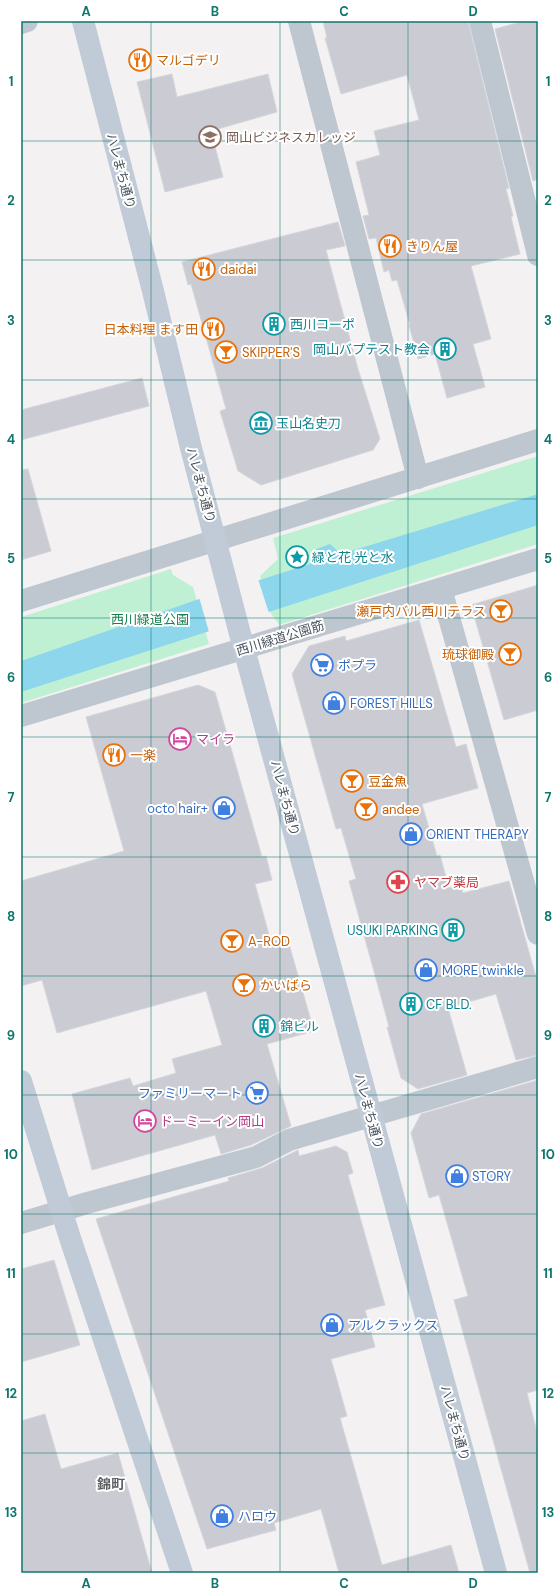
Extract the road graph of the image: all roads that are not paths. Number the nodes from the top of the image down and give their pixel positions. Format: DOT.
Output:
graph roads {
  1 [pos="27,21"];
  2 [pos="82,21"];
  3 [pos="299,21"];
  4 [pos="480,21"];
  5 [pos="21,23"];
  6 [pos="538,255"];
  7 [pos="538,440"];
  8 [pos="418,478"];
  9 [pos="215,541"];
  10 [pos="538,559"];
  11 [pos="441,589"];
  12 [pos="21,601"];
  13 [pos="244,649"];
  14 [pos="21,716"];
  15 [pos="538,934"];
  16 [pos="538,1067"];
  17 [pos="21,1081"];
  18 [pos="371,1116"];
  19 [pos="61,1211"];
  20 [pos="21,1223"];
  21 [pos="182,1573"];
  22 [pos="496,1573"];
  1 -- 5 [label="street"];
  2 -- 9 [label="street, ハレまち通り"];
  3 -- 8 [label="street"];
  4 -- 6 [label="street"];
  7 -- 8 [label="street"];
  8 -- 9 [label="street"];
  9 -- 12 [label="street"];
  9 -- 13 [label="street, ハレまち通り"];
  10 -- 11 [label="street, 西川緑道公園筋"];
  11 -- 13 [label="street, 西川緑道公園筋"];
  11 -- 15 [label="street"];
  13 -- 14 [label="street, 西川緑道公園筋"];
  13 -- 18 [label="street, ハレまち通り"];
  16 -- 18 [label="street"];
  17 -- 19 [label="street"];
  18 -- 19 [label="street"];
  18 -- 22 [label="street, ハレまち通り"];
  19 -- 20 [label="street"];
  19 -- 21 [label="street"];
}
